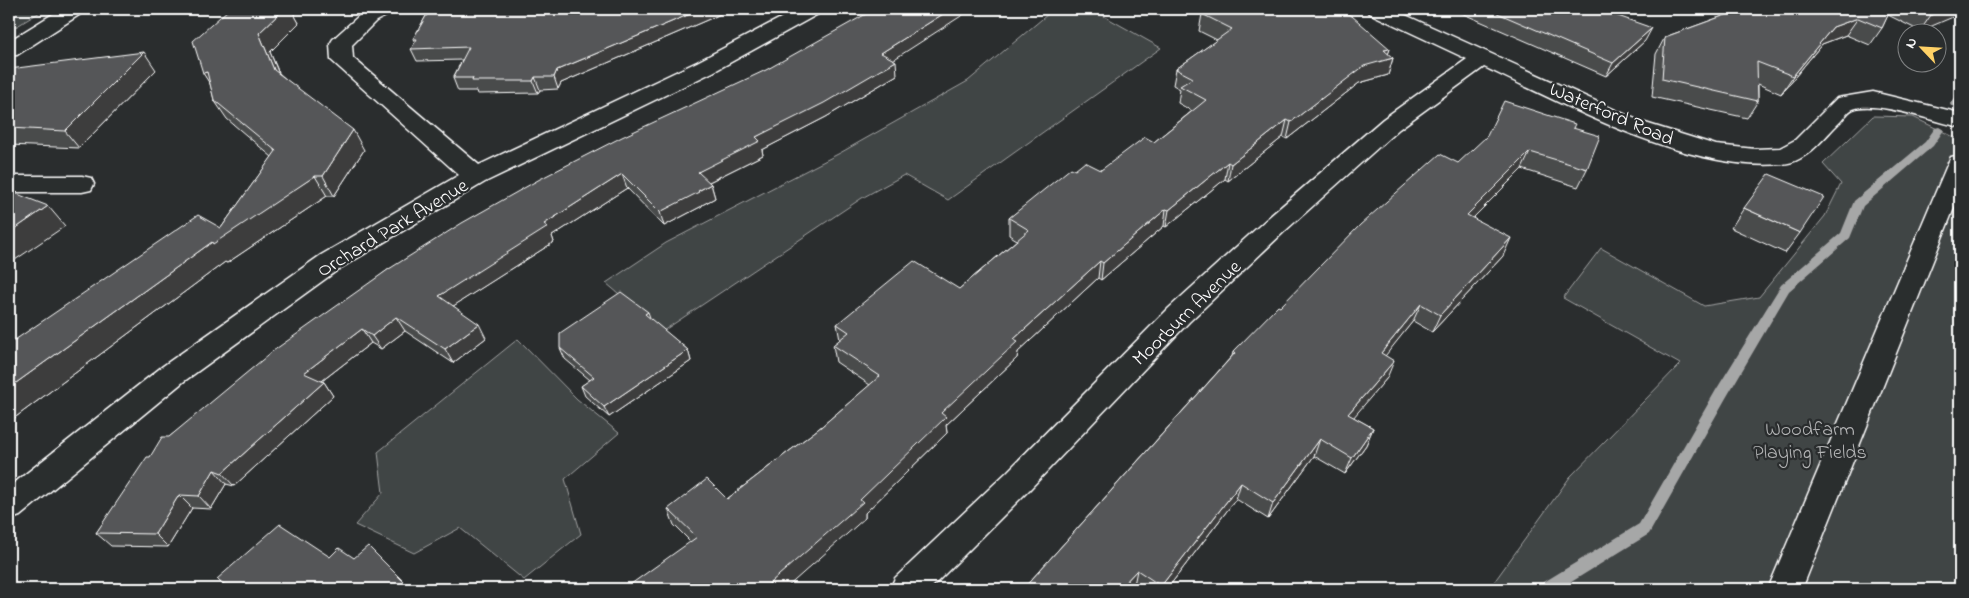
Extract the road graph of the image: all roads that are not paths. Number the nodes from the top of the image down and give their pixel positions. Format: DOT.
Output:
graph roads {
  1 [pos="75,9"];
  2 [pos="384,9"];
  3 [pos="813,9"];
  4 [pos="1376,9"];
  5 [pos="9,50"];
  6 [pos="1484,58"];
  7 [pos="1960,120"];
  8 [pos="1960,163"];
  9 [pos="476,176"];
  10 [pos="9,184"];
  11 [pos="82,184"];
  12 [pos="9,506"];
  13 [pos="908,589"];
  14 [pos="1785,589"];
  1 -- 5 [label="street"];
  2 -- 9 [label="street"];
  3 -- 9 [label="street, Orchard Park Avenue"];
  4 -- 6 [label="street, Waterford Road"];
  6 -- 7 [label="street, Waterford Road"];
  6 -- 13 [label="street, Moorburn Avenue"];
  8 -- 14 [label="street"];
  9 -- 12 [label="street, Orchard Park Avenue"];
  10 -- 11 [label="street"];
}
